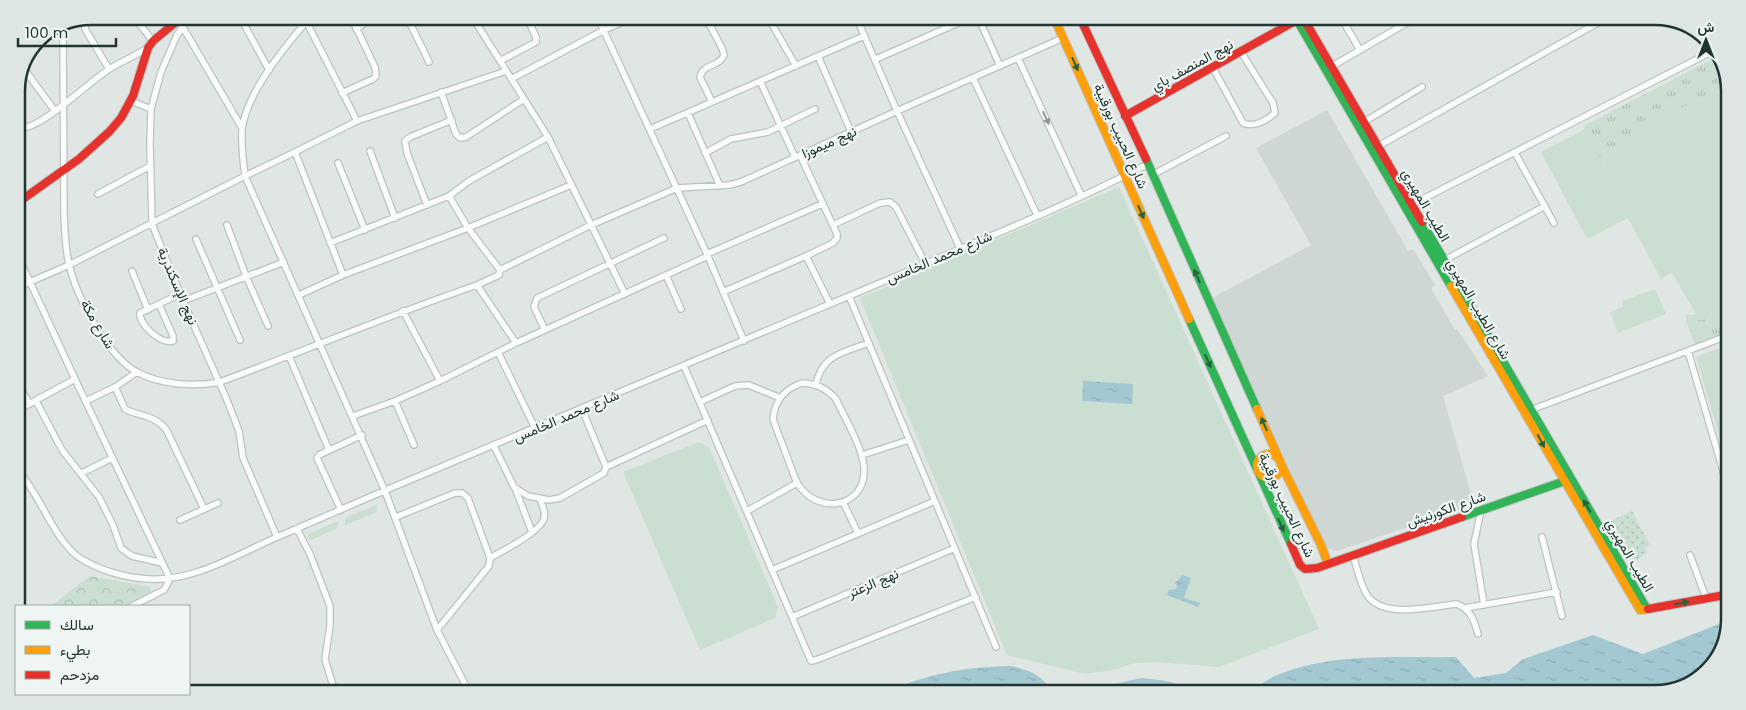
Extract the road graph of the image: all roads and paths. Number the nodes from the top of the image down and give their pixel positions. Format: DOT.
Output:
graph roads {
  1 [pos="138,25"];
  2 [pos="172,25"];
  3 [pos="244,25"];
  4 [pos="301,25"];
  5 [pos="308,25"];
  6 [pos="354,25"];
  7 [pos="362,25"];
  8 [pos="411,25"];
  9 [pos="479,25"];
  10 [pos="530,25"];
  11 [pos="602,25"];
  12 [pos="616,25"];
  13 [pos="710,25"];
  14 [pos="772,25"];
  15 [pos="859,25"];
  16 [pos="953,25"];
  17 [pos="982,25"];
  18 [pos="1057,25"];
  19 [pos="1083,25"];
  20 [pos="1288,25"];
  21 [pos="1300,25"];
  22 [pos="1308,25"];
  23 [pos="1345,25"];
  24 [pos="1403,25"];
  25 [pos="1594,25"];
  26 [pos="86,26"];
  27 [pos="183,27"];
  28 [pos="356,29"];
  29 [pos="604,30"];
  30 [pos="64,32"];
  31 [pos="864,36"];
  32 [pos="1063,38"];
  33 [pos="150,44"];
  34 [pos="1360,50"];
  35 [pos="1241,52"];
  36 [pos="818,56"];
  37 [pos="1018,58"];
  38 [pos="876,59"];
  39 [pos="500,61"];
  40 [pos="429,62"];
  41 [pos="1686,65"];
  42 [pos="796,66"];
  43 [pos="1000,66"];
  44 [pos="1212,68"];
  45 [pos="1329,68"];
  46 [pos="109,69"];
  47 [pos="269,70"];
  48 [pos="506,71"];
  49 [pos="27,73"];
  50 [pos="973,78"];
  51 [pos="511,79"];
  52 [pos="760,81"];
  53 [pos="1422,87"];
  54 [pos="441,92"];
  55 [pos="342,93"];
  56 [pos="524,99"];
  57 [pos="131,101"];
  58 [pos="712,102"];
  59 [pos="64,104"];
  60 [pos="151,109"];
  61 [pos="815,109"];
  62 [pos="55,111"];
  63 [pos="897,111"];
  64 [pos="688,113"];
  65 [pos="1125,116"];
  66 [pos="452,120"];
  67 [pos="357,121"];
  68 [pos="1364,122"];
  69 [pos="25,127"];
  70 [pos="780,127"];
  71 [pos="242,128"];
  72 [pos="650,129"];
  73 [pos="851,132"];
  74 [pos="1226,136"];
  75 [pos="548,138"];
  76 [pos="1375,148"];
  77 [pos="370,151"];
  78 [pos="296,152"];
  79 [pos="705,153"];
  80 [pos="1515,153"];
  81 [pos="797,156"];
  82 [pos="338,163"];
  83 [pos="1148,164"];
  84 [pos="150,166"];
  85 [pos="65,169"];
  86 [pos="1125,175"];
  87 [pos="1152,175"];
  88 [pos="245,176"];
  89 [pos="571,185"];
  90 [pos="720,186"];
  91 [pos="677,188"];
  92 [pos="98,194"];
  93 [pos="449,196"];
  94 [pos="1081,196"];
  95 [pos="25,198"];
  96 [pos="822,204"];
  97 [pos="427,205"];
  98 [pos="1545,206"];
  99 [pos="1409,207"];
  100 [pos="1037,215"];
  101 [pos="396,218"];
  102 [pos="1554,223"];
  103 [pos="152,224"];
  104 [pos="227,225"];
  105 [pos="591,225"];
  106 [pos="833,225"];
  107 [pos="468,228"];
  108 [pos="364,230"];
  109 [pos="664,238"];
  110 [pos="196,239"];
  111 [pos="330,242"];
  112 [pos="960,248"];
  113 [pos="707,255"];
  114 [pos="806,256"];
  115 [pos="284,262"];
  116 [pos="1441,262"];
  117 [pos="925,263"];
  118 [pos="610,264"];
  119 [pos="69,265"];
  120 [pos="500,270"];
  121 [pos="25,271"];
  122 [pos="132,271"];
  123 [pos="343,275"];
  124 [pos="666,275"];
  125 [pos="246,276"];
  126 [pos="30,281"];
  127 [pos="25,284"];
  128 [pos="477,285"];
  129 [pos="216,288"];
  130 [pos="723,292"];
  131 [pos="180,294"];
  132 [pos="625,294"];
  133 [pos="299,295"];
  134 [pos="849,296"];
  135 [pos="183,301"];
  136 [pos="159,304"];
  137 [pos="830,304"];
  138 [pos="681,309"];
  139 [pos="148,310"];
  140 [pos="403,311"];
  141 [pos="268,326"];
  142 [pos="545,330"];
  143 [pos="1721,338"];
  144 [pos="240,340"];
  145 [pos="744,341"];
  146 [pos="516,343"];
  147 [pos="869,343"];
  148 [pos="319,345"];
  149 [pos="1688,351"];
  150 [pos="498,352"];
  151 [pos="289,356"];
  152 [pos="684,366"];
  153 [pos="137,372"];
  154 [pos="75,379"];
  155 [pos="440,381"];
  156 [pos="220,382"];
  157 [pos="816,385"];
  158 [pos="116,387"];
  159 [pos="25,396"];
  160 [pos="778,398"];
  161 [pos="36,401"];
  162 [pos="86,401"];
  163 [pos="396,401"];
  164 [pos="700,402"];
  165 [pos="30,404"];
  166 [pos="25,406"];
  167 [pos="582,409"];
  168 [pos="1528,411"];
  169 [pos="353,416"];
  170 [pos="708,420"];
  171 [pos="535,428"];
  172 [pos="362,435"];
  173 [pos="909,440"];
  174 [pos="414,445"];
  175 [pos="494,446"];
  176 [pos="329,450"];
  177 [pos="862,455"];
  178 [pos="112,458"];
  179 [pos="1280,461"];
  180 [pos="1721,464"];
  181 [pos="606,467"];
  182 [pos="1258,471"];
  183 [pos="82,473"];
  184 [pos="1570,477"];
  185 [pos="25,480"];
  186 [pos="1562,482"];
  187 [pos="797,484"];
  188 [pos="514,487"];
  189 [pos="385,491"];
  190 [pos="540,498"];
  191 [pos="935,501"];
  192 [pos="842,502"];
  193 [pos="218,503"];
  194 [pos="204,509"];
  195 [pos="340,510"];
  196 [pos="1481,510"];
  197 [pos="747,511"];
  198 [pos="396,517"];
  199 [pos="180,520"];
  200 [pos="297,529"];
  201 [pos="532,532"];
  202 [pos="858,534"];
  203 [pos="277,537"];
  204 [pos="1542,537"];
  205 [pos="955,548"];
  206 [pos="1353,555"];
  207 [pos="1690,555"];
  208 [pos="490,558"];
  209 [pos="162,563"];
  210 [pos="1328,564"];
  211 [pos="772,570"];
  212 [pos="170,579"];
  213 [pos="1557,592"];
  214 [pos="1721,596"];
  215 [pos="976,597"];
  216 [pos="1706,598"];
  217 [pos="134,605"];
  218 [pos="1484,605"];
  219 [pos="1465,608"];
  220 [pos="1644,609"];
  221 [pos="1562,616"];
  222 [pos="792,617"];
  223 [pos="437,630"];
  224 [pos="1478,634"];
  225 [pos="996,647"];
  226 [pos="333,685"];
  227 [pos="465,685"];
  1 -- 33 [label="street"];
  2 -- 33 [label="street"];
  3 -- 47 [label="street"];
  4 -- 47 [label="street"];
  5 -- 55 [label="street"];
  6 -- 28 [label="street"];
  7 -- 28 [label="street"];
  8 -- 40 [label="street"];
  9 -- 39 [label="street"];
  10 -- 39 [label="street"];
  11 -- 29 [label="street"];
  12 -- 29 [label="street"];
  13 -- 58 [label="street"];
  14 -- 42 [label="street"];
  15 -- 31 [label="street"];
  16 -- 38 [label="street"];
  17 -- 43 [label="street"];
  18 -- 32 [label="street, شارع الحبيب بورقيبة"];
  19 -- 65 [label="street, شارع الحبيب بورقيبة"];
  20 -- 35 [label="street, نهج المنصف باي"];
  21 -- 45 [label="street, شارع الطيب المهيري"];
  22 -- 45 [label="street"];
  23 -- 34 [label="street"];
  24 -- 34 [label="street"];
  25 -- 76 [label="street"];
  26 -- 46 [label="street"];
  27 -- 60 [label="street, نهج الإسكندرية"];
  27 -- 71 [label="street"];
  28 -- 55 [label="street"];
  29 -- 51 [label="street"];
  29 -- 72 [label="street"];
  30 -- 59 [label="street, شارع مكة"];
  31 -- 36 [label="street"];
  31 -- 38 [label="street"];
  32 -- 37 [label="street, نهج ميموزا"];
  32 -- 86 [label="street, شارع الحبيب بورقيبة, one-way"];
  33 -- 46 [label="street"];
  33 -- 57 [label="street"];
  34 -- 45 [label="street"];
  35 -- 44 [label="street, نهج المنصف باي"];
  35 -- 44 [label="street"];
  36 -- 42 [label="street"];
  36 -- 73 [label="street"];
  37 -- 43 [label="street, نهج ميموزا"];
  37 -- 94 [label="street, one-way"];
  38 -- 63 [label="street"];
  39 -- 48 [label="street"];
  41 -- 80 [label="street"];
  42 -- 52 [label="street"];
  43 -- 50 [label="street, نهج ميموزا"];
  44 -- 65 [label="street, نهج المنصف باي"];
  45 -- 68 [label="street"];
  45 -- 76 [label="street, شارع الطيب المهيري"];
  46 -- 59 [label="street"];
  47 -- 71 [label="street"];
  48 -- 51 [label="street"];
  48 -- 54 [label="street"];
  49 -- 62 [label="street"];
  50 -- 63 [label="street, نهج ميموزا"];
  50 -- 100 [label="street"];
  51 -- 56 [label="street"];
  52 -- 58 [label="street"];
  52 -- 70 [label="street"];
  53 -- 68 [label="street"];
  54 -- 66 [label="street"];
  54 -- 67 [label="street"];
  55 -- 67 [label="street"];
  56 -- 66 [label="street"];
  56 -- 75 [label="street"];
  57 -- 60 [label="street"];
  57 -- 85 [label="street"];
  58 -- 64 [label="street"];
  59 -- 62 [label="street"];
  59 -- 85 [label="street, شارع مكة"];
  60 -- 84 [label="street, نهج الإسكندرية"];
  61 -- 70 [label="street"];
  62 -- 69 [label="street"];
  63 -- 73 [label="street, نهج ميموزا"];
  63 -- 112 [label="street"];
  64 -- 72 [label="street"];
  64 -- 79 [label="street"];
  65 -- 83 [label="street, شارع الحبيب بورقيبة"];
  66 -- 97 [label="street"];
  67 -- 78 [label="street"];
  68 -- 76 [label="street"];
  70 -- 79 [label="street"];
  70 -- 81 [label="street"];
  71 -- 88 [label="street"];
  72 -- 91 [label="street"];
  73 -- 81 [label="street, نهج ميموزا"];
  74 -- 87 [label="street"];
  75 -- 89 [label="street"];
  75 -- 93 [label="street"];
  76 -- 99 [label="street, شارع الطيب المهيري"];
  77 -- 101 [label="street"];
  78 -- 88 [label="street"];
  78 -- 111 [label="street"];
  79 -- 90 [label="street"];
  80 -- 98 [label="street"];
  80 -- 99 [label="street"];
  81 -- 90 [label="street, نهج ميموزا"];
  81 -- 96 [label="street"];
  82 -- 108 [label="street"];
  83 -- 86 [label="street, شارع محمد الخامس"];
  83 -- 87 [label="street, شارع الحبيب بورقيبة"];
  84 -- 92 [label="street"];
  84 -- 103 [label="street, نهج الإسكندرية"];
  85 -- 95 [label="street"];
  85 -- 119 [label="street, شارع مكة"];
  86 -- 94 [label="street, شارع محمد الخامس"];
  86 -- 182 [label="street, شارع الحبيب بورقيبة, one-way"];
  179 -- 87 [label="street, شارع الحبيب بورقيبة, one-way"];
  88 -- 103 [label="street"];
  88 -- 115 [label="street"];
  89 -- 105 [label="street"];
  89 -- 107 [label="street"];
  90 -- 91 [label="street, نهج ميموزا"];
  91 -- 105 [label="street, نهج ميموزا"];
  91 -- 113 [label="street"];
  93 -- 97 [label="street"];
  93 -- 107 [label="street"];
  94 -- 100 [label="street, شارع محمد الخامس"];
  96 -- 106 [label="street"];
  96 -- 113 [label="street"];
  97 -- 101 [label="street"];
  98 -- 102 [label="street"];
  98 -- 116 [label="street"];
  99 -- 116 [label="street, شارع الطيب المهيري"];
  100 -- 112 [label="street, شارع محمد الخامس"];
  101 -- 108 [label="street"];
  103 -- 119 [label="street"];
  103 -- 131 [label="street, نهج الإسكندرية"];
  104 -- 125 [label="street"];
  105 -- 118 [label="street"];
  105 -- 120 [label="street, نهج ميموزا"];
  106 -- 114 [label="street"];
  106 -- 117 [label="street"];
  107 -- 120 [label="street"];
  107 -- 123 [label="street"];
  108 -- 111 [label="street"];
  109 -- 118 [label="street"];
  110 -- 129 [label="street"];
  111 -- 123 [label="street"];
  112 -- 117 [label="street, شارع محمد الخامس"];
  113 -- 124 [label="street"];
  113 -- 130 [label="street"];
  114 -- 130 [label="street"];
  114 -- 137 [label="street"];
  115 -- 125 [label="street"];
  115 -- 133 [label="street"];
  116 -- 168 [label="street, شارع الطيب المهيري"];
  117 -- 134 [label="street, شارع محمد الخامس"];
  118 -- 132 [label="street"];
  118 -- 142 [label="street"];
  119 -- 126 [label="street"];
  119 -- 153 [label="street, شارع مكة"];
  120 -- 128 [label="street, شارع مكة"];
  121 -- 126 [label="street"];
  122 -- 139 [label="street"];
  123 -- 133 [label="street"];
  124 -- 132 [label="street"];
  124 -- 138 [label="street"];
  125 -- 129 [label="street"];
  125 -- 141 [label="street"];
  126 -- 127 [label="street"];
  126 -- 154 [label="street"];
  128 -- 140 [label="street, شارع مكة"];
  128 -- 146 [label="street"];
  129 -- 135 [label="street"];
  129 -- 144 [label="street"];
  130 -- 145 [label="street"];
  131 -- 135 [label="street, نهج الإسكندرية"];
  131 -- 136 [label="street"];
  132 -- 142 [label="street"];
  133 -- 148 [label="street"];
  134 -- 137 [label="street, شارع محمد الخامس"];
  134 -- 147 [label="street"];
  135 -- 156 [label="street, نهج الإسكندرية"];
  136 -- 139 [label="street"];
  136 -- 139 [label="street"];
  137 -- 145 [label="street, شارع محمد الخامس"];
  140 -- 148 [label="street, شارع مكة"];
  140 -- 155 [label="street"];
  142 -- 146 [label="street"];
  143 -- 149 [label="street"];
  145 -- 152 [label="street, شارع محمد الخامس"];
  146 -- 150 [label="street"];
  147 -- 157 [label="street"];
  147 -- 173 [label="street"];
  148 -- 151 [label="street, شارع مكة"];
  148 -- 169 [label="street"];
  149 -- 168 [label="street"];
  149 -- 180 [label="street"];
  150 -- 155 [label="street"];
  150 -- 171 [label="street"];
  151 -- 156 [label="street, شارع مكة"];
  151 -- 176 [label="street"];
  152 -- 164 [label="street"];
  152 -- 167 [label="street, شارع محمد الخامس"];
  153 -- 156 [label="street, شارع مكة"];
  153 -- 158 [label="street"];
  154 -- 161 [label="street"];
  154 -- 162 [label="street"];
  155 -- 163 [label="street"];
  156 -- 203 [label="street, نهج الإسكندرية"];
  157 -- 160 [label="street"];
  157 -- 177 [label="street"];
  158 -- 162 [label="street"];
  158 -- 194 [label="street"];
  159 -- 165 [label="street"];
  160 -- 164 [label="street"];
  160 -- 187 [label="street"];
  161 -- 165 [label="street"];
  161 -- 183 [label="street"];
  162 -- 178 [label="street"];
  163 -- 169 [label="street"];
  163 -- 174 [label="street"];
  164 -- 170 [label="street"];
  165 -- 166 [label="street"];
  167 -- 171 [label="street, شارع محمد الخامس"];
  167 -- 181 [label="street"];
  168 -- 184 [label="street, الطيب المهيري"];
  168 -- 186 [label="street, شارع الطيب المهيري, one-way"];
  169 -- 172 [label="street"];
  170 -- 181 [label="street"];
  170 -- 197 [label="street"];
  171 -- 175 [label="street, شارع محمد الخامس"];
  172 -- 176 [label="street"];
  172 -- 189 [label="street"];
  173 -- 177 [label="street"];
  173 -- 191 [label="street"];
  175 -- 188 [label="street"];
  175 -- 189 [label="street, شارع محمد الخامس"];
  176 -- 195 [label="street"];
  177 -- 192 [label="street"];
  178 -- 183 [label="street"];
  178 -- 209 [label="street"];
  179 -- 182 [label="street"];
  179 -- 182 [label="street"];
  179 -- 210 [label="street, شارع الحبيب بورقيبة"];
  181 -- 190 [label="street"];
  182 -- 210 [label="street, شارع الحبيب بورقيبة, one-way"];
  183 -- 209 [label="street"];
  184 -- 186 [label="street, شارع الكورنيش"];
  220 -- 184 [label="street, الطيب المهيري, one-way"];
  185 -- 212 [label="street, شارع محمد الخامس"];
  186 -- 196 [label="street, شارع الكورنيش"];
  186 -- 220 [label="street, شارع الطيب المهيري"];
  187 -- 192 [label="street"];
  187 -- 197 [label="street"];
  188 -- 190 [label="street"];
  188 -- 201 [label="street"];
  189 -- 195 [label="street, شارع محمد الخامس"];
  189 -- 198 [label="street"];
  190 -- 201 [label="street"];
  191 -- 202 [label="street"];
  191 -- 205 [label="street"];
  192 -- 202 [label="street"];
  193 -- 194 [label="street"];
  194 -- 199 [label="street"];
  195 -- 200 [label="street, شارع محمد الخامس"];
  196 -- 206 [label="street, شارع الكورنيش"];
  196 -- 218 [label="street"];
  197 -- 211 [label="street"];
  198 -- 208 [label="street"];
  198 -- 223 [label="street"];
  200 -- 203 [label="street, شارع محمد الخامس"];
  200 -- 226 [label="street"];
  201 -- 208 [label="street"];
  202 -- 211 [label="street"];
  203 -- 212 [label="street, شارع محمد الخامس"];
  204 -- 213 [label="street"];
  205 -- 215 [label="street"];
  205 -- 222 [label="street, نهج الزعتر"];
  206 -- 210 [label="street, شارع الكورنيش"];
  206 -- 219 [label="street"];
  207 -- 216 [label="street"];
  208 -- 223 [label="street"];
  209 -- 212 [label="street"];
  211 -- 222 [label="street"];
  212 -- 217 [label="street"];
  213 -- 218 [label="street"];
  213 -- 221 [label="street"];
  214 -- 216 [label="street"];
  215 -- 222 [label="street"];
  215 -- 225 [label="street"];
  220 -- 216 [label="street, one-way"];
  218 -- 219 [label="street"];
  219 -- 224 [label="street"];
  223 -- 227 [label="street"];
}
